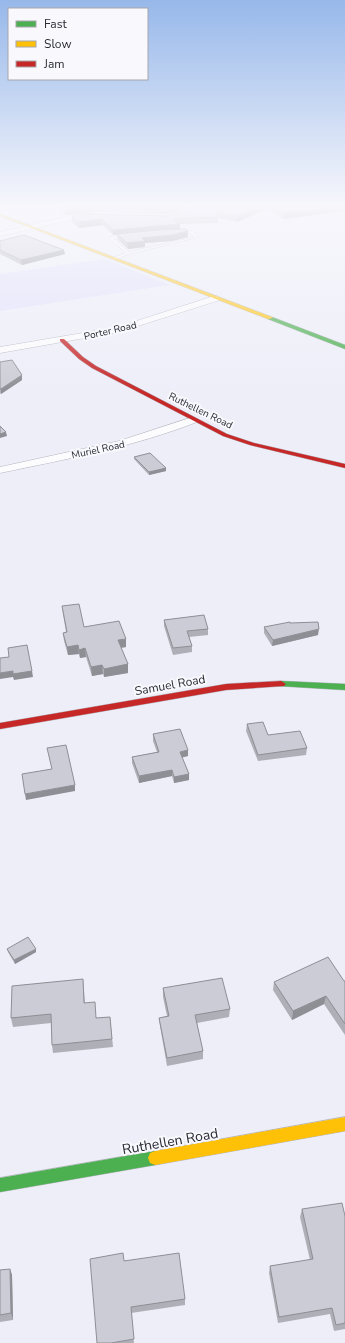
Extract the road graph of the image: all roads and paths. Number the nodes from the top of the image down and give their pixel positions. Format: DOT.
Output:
graph roads {
  1 [pos="141,270"];
  2 [pos="217,298"];
  3 [pos="62,340"];
  4 [pos="345,347"];
  5 [pos="0,350"];
  6 [pos="193,420"];
  7 [pos="345,466"];
  8 [pos="0,470"];
  9 [pos="345,687"];
  10 [pos="0,726"];
  11 [pos="345,1124"];
  12 [pos="0,1185"];
  1 -- 2 [label="street"];
  2 -- 3 [label="street, Porter Road"];
  2 -- 4 [label="street"];
  3 -- 5 [label="street, Porter Road"];
  3 -- 6 [label="street, Ruthellen Road"];
  6 -- 7 [label="street, Ruthellen Road"];
  6 -- 8 [label="street, Muriel Road"];
  9 -- 10 [label="street, Samuel Road"];
  11 -- 12 [label="street, Ruthellen Road"];
}
